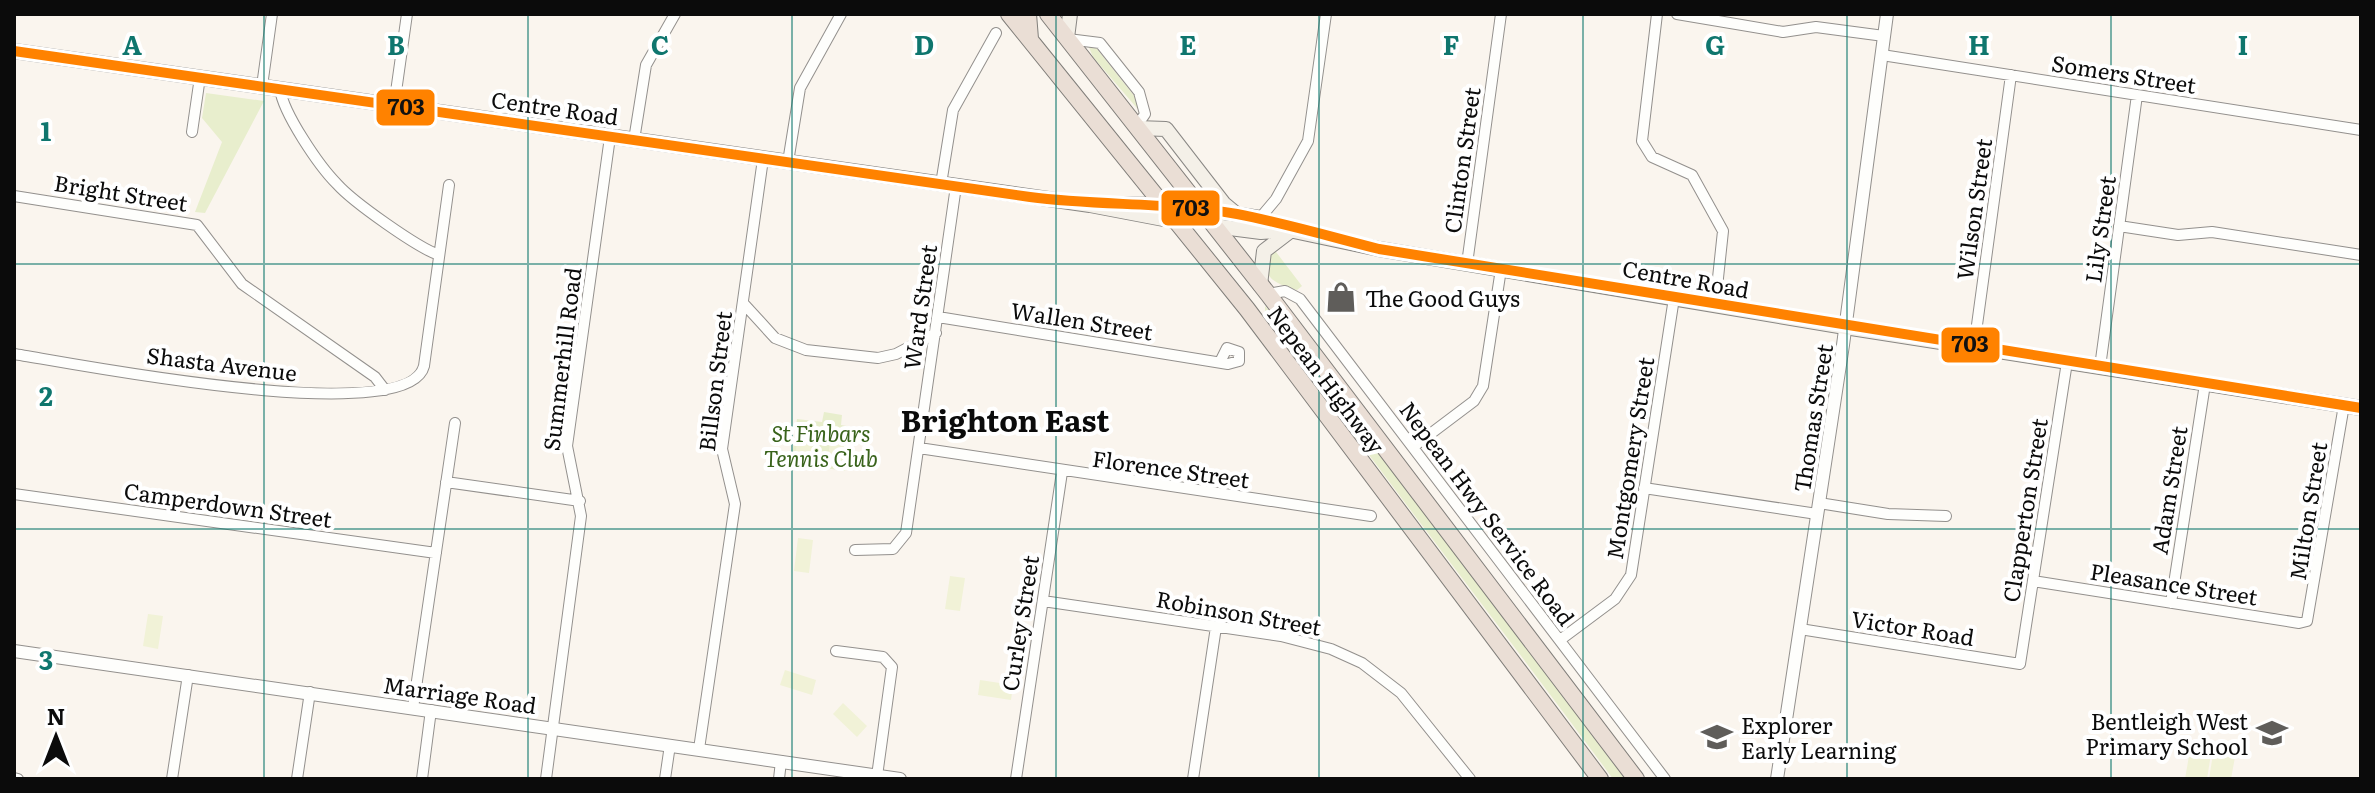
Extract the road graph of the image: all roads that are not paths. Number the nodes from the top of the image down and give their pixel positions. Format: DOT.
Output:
graph roads {
  1 [pos="272,14"];
  2 [pos="407,14"];
  3 [pos="675,14"];
  4 [pos="841,14"];
  5 [pos="1009,14"];
  6 [pos="1028,14"];
  7 [pos="1048,14"];
  8 [pos="1070,14"];
  9 [pos="1326,14"];
  10 [pos="1501,14"];
  11 [pos="1657,14"];
  12 [pos="1677,14"];
  13 [pos="1887,14"];
  14 [pos="996,33"];
  15 [pos="1884,36"];
  16 [pos="1067,38"];
  17 [pos="1030,39"];
  18 [pos="14,51"];
  19 [pos="1882,55"];
  20 [pos="2011,75"];
  21 [pos="200,77"];
  22 [pos="262,86"];
  23 [pos="287,90"];
  24 [pos="2137,95"];
  25 [pos="394,106"];
  26 [pos="1137,128"];
  27 [pos="2361,130"];
  28 [pos="192,132"];
  29 [pos="610,137"];
  30 [pos="634,140"];
  31 [pos="763,159"];
  32 [pos="788,162"];
  33 [pos="449,185"];
  34 [pos="948,185"];
  35 [pos="14,196"];
  36 [pos="1276,199"];
  37 [pos="1090,205"];
  38 [pos="1161,205"];
  39 [pos="1200,209"];
  40 [pos="1236,214"];
  41 [pos="1260,218"];
  42 [pos="1174,221"];
  43 [pos="1214,226"];
  44 [pos="2119,226"];
  45 [pos="1293,230"];
  46 [pos="440,251"];
  47 [pos="2361,255"];
  48 [pos="1467,264"];
  49 [pos="1501,269"];
  50 [pos="1264,290"];
  51 [pos="1674,298"];
  52 [pos="744,304"];
  53 [pos="1715,306"];
  54 [pos="1247,309"];
  55 [pos="938,317"];
  56 [pos="1845,327"];
  57 [pos="936,333"];
  58 [pos="1974,347"];
  59 [pos="14,354"];
  60 [pos="1220,362"];
  61 [pos="2067,362"];
  62 [pos="2100,367"];
  63 [pos="358,368"];
  64 [pos="2205,384"];
  65 [pos="385,390"];
  66 [pos="370,391"];
  67 [pos="2344,405"];
  68 [pos="2361,408"];
  69 [pos="455,423"];
  70 [pos="1413,447"];
  71 [pos="919,448"];
  72 [pos="1062,472"];
  73 [pos="446,482"];
  74 [pos="1644,488"];
  75 [pos="14,494"];
  76 [pos="580,501"];
  77 [pos="1818,509"];
  78 [pos="1371,516"];
  79 [pos="1946,516"];
  80 [pos="855,550"];
  81 [pos="436,553"];
  82 [pos="2033,581"];
  83 [pos="1043,601"];
  84 [pos="2171,603"];
  85 [pos="2307,621"];
  86 [pos="1216,627"];
  87 [pos="1800,629"];
  88 [pos="1560,640"];
  89 [pos="14,651"];
  90 [pos="836,651"];
  91 [pos="2020,664"];
  92 [pos="188,675"];
  93 [pos="310,692"];
  94 [pos="413,708"];
  95 [pos="431,710"];
  96 [pos="552,727"];
  97 [pos="670,745"];
  98 [pos="699,749"];
  99 [pos="781,761"];
  100 [pos="883,777"];
  101 [pos="172,779"];
  102 [pos="297,779"];
  103 [pos="422,779"];
  104 [pos="546,779"];
  105 [pos="665,779"];
  106 [pos="779,779"];
  107 [pos="900,779"];
  108 [pos="1016,779"];
  109 [pos="1193,779"];
  110 [pos="1470,779"];
  111 [pos="1600,779"];
  112 [pos="1636,779"];
  113 [pos="1665,779"];
  114 [pos="1777,779"];
  1 -- 22 [label="street"];
  2 -- 25 [label="street"];
  3 -- 30 [label="street"];
  4 -- 32 [label="street"];
  5 -- 17 [label="highway, Nepean Highway"];
  6 -- 17 [label="highway"];
  7 -- 16 [label="highway, Nepean Highway"];
  8 -- 16 [label="main road"];
  9 -- 36 [label="street"];
  10 -- 48 [label="street, Clinton Street"];
  11 -- 53 [label="street"];
  12 -- 15 [label="street"];
  13 -- 15 [label="street, Thomas Street"];
  14 -- 34 [label="street, Ward Street"];
  15 -- 19 [label="street, Thomas Street"];
  16 -- 26 [label="highway, Nepean Highway"];
  16 -- 26 [label="street"];
  17 -- 38 [label="highway, Nepean Highway"];
  18 -- 21 [label="main road, Centre Road"];
  19 -- 20 [label="street, Somers Street"];
  19 -- 56 [label="street, Thomas Street"];
  20 -- 24 [label="street, Somers Street"];
  20 -- 58 [label="street, Wilson Street"];
  21 -- 22 [label="main road, Centre Road"];
  21 -- 28 [label="street"];
  22 -- 23 [label="main road, Centre Road"];
  23 -- 25 [label="main road, Centre Road"];
  23 -- 46 [label="street"];
  24 -- 27 [label="street, Somers Street"];
  24 -- 44 [label="street, Lily Street"];
  25 -- 29 [label="main road, Centre Road"];
  26 -- 39 [label="highway, Nepean Highway"];
  26 -- 40 [label="main road"];
  29 -- 30 [label="main road, Centre Road"];
  29 -- 76 [label="street, Summerhill Road"];
  30 -- 31 [label="main road, Centre Road"];
  31 -- 32 [label="main road, Centre Road"];
  31 -- 52 [label="street, Billson Street"];
  32 -- 34 [label="main road, Centre Road"];
  33 -- 46 [label="street, Shasta Avenue"];
  34 -- 37 [label="main road, Centre Road"];
  34 -- 55 [label="street, Ward Street"];
  35 -- 63 [label="street, Bright Street"];
  36 -- 41 [label="street"];
  36 -- 45 [label="street"];
  37 -- 38 [label="main road, Centre Road"];
  37 -- 42 [label="main road, Centre Road"];
  38 -- 39 [label="highway, Centre Road"];
  38 -- 42 [label="highway, Nepean Highway"];
  39 -- 40 [label="main road, Centre Road"];
  39 -- 43 [label="highway, Nepean Highway"];
  40 -- 41 [label="main road, Centre Road"];
  41 -- 45 [label="main road, Centre Road"];
  42 -- 43 [label="highway, Centre Road"];
  42 -- 54 [label="highway, Nepean Highway"];
  43 -- 45 [label="main road, Centre Road"];
  43 -- 50 [label="highway, Nepean Highway"];
  44 -- 47 [label="street"];
  44 -- 62 [label="street, Lily Street"];
  45 -- 48 [label="main road, Centre Road"];
  45 -- 50 [label="main road"];
  46 -- 65 [label="street, Shasta Avenue"];
  48 -- 49 [label="main road, Centre Road"];
  49 -- 51 [label="main road, Centre Road"];
  49 -- 70 [label="street"];
  50 -- 54 [label="highway"];
  50 -- 70 [label="street, Nepean Hwy Service Road"];
  50 -- 112 [label="highway, Nepean Highway"];
  51 -- 53 [label="main road, Centre Road"];
  51 -- 74 [label="street, Montgomery Street"];
  52 -- 57 [label="street"];
  52 -- 98 [label="street, Billson Street"];
  53 -- 56 [label="main road, Centre Road"];
  54 -- 111 [label="highway, Nepean Highway"];
  55 -- 57 [label="street, Ward Street"];
  55 -- 60 [label="street, Wallen Street"];
  56 -- 58 [label="main road, Centre Road"];
  56 -- 77 [label="street, Thomas Street"];
  57 -- 71 [label="street, Ward Street"];
  58 -- 61 [label="main road, Centre Road"];
  59 -- 66 [label="street, Shasta Avenue"];
  61 -- 62 [label="main road, Centre Road"];
  61 -- 82 [label="street, Clapperton Street"];
  62 -- 64 [label="main road, Centre Road"];
  63 -- 65 [label="street, Bright Street"];
  63 -- 66 [label="street, Bright Street"];
  64 -- 67 [label="main road, Centre Road"];
  64 -- 84 [label="street, Adam Street"];
  65 -- 66 [label="street, Shasta Avenue"];
  67 -- 68 [label="main road, Centre Road"];
  67 -- 85 [label="street, Milton Street"];
  69 -- 73 [label="street"];
  70 -- 88 [label="street, Nepean Hwy Service Road"];
  71 -- 72 [label="street, Florence Street"];
  71 -- 80 [label="street, Ward Street"];
  72 -- 78 [label="street, Florence Street"];
  72 -- 83 [label="street, Curley Street"];
  73 -- 76 [label="street"];
  73 -- 81 [label="street"];
  74 -- 77 [label="street"];
  74 -- 88 [label="street, Montgomery Street"];
  75 -- 81 [label="street, Camperdown Street"];
  76 -- 96 [label="street, Summerhill Road"];
  77 -- 79 [label="street"];
  77 -- 87 [label="street, Thomas Street"];
  81 -- 94 [label="street"];
  82 -- 84 [label="street, Pleasance Street"];
  82 -- 91 [label="street, Clapperton Street"];
  83 -- 86 [label="street, Robinson Street"];
  83 -- 108 [label="street, Curley Street"];
  84 -- 85 [label="street, Pleasance Street"];
  86 -- 109 [label="street"];
  86 -- 110 [label="street, Robinson Street"];
  87 -- 91 [label="street, Victor Road"];
  87 -- 114 [label="street, Thomas Street"];
  88 -- 113 [label="street, Nepean Hwy Service Road"];
  89 -- 92 [label="street, Marriage Road"];
  90 -- 100 [label="street"];
  92 -- 93 [label="street, Marriage Road"];
  92 -- 101 [label="street"];
  93 -- 94 [label="street, Marriage Road"];
  93 -- 102 [label="street"];
  94 -- 95 [label="street, Marriage Road"];
  95 -- 96 [label="street, Marriage Road"];
  95 -- 103 [label="street"];
  96 -- 97 [label="street, Marriage Road"];
  96 -- 104 [label="street, Summerhill Road"];
  97 -- 98 [label="street, Marriage Road"];
  97 -- 105 [label="street"];
  98 -- 99 [label="street, Marriage Road"];
  99 -- 100 [label="street, Marriage Road"];
  99 -- 106 [label="street"];
  100 -- 107 [label="street, Marriage Road"];
}
